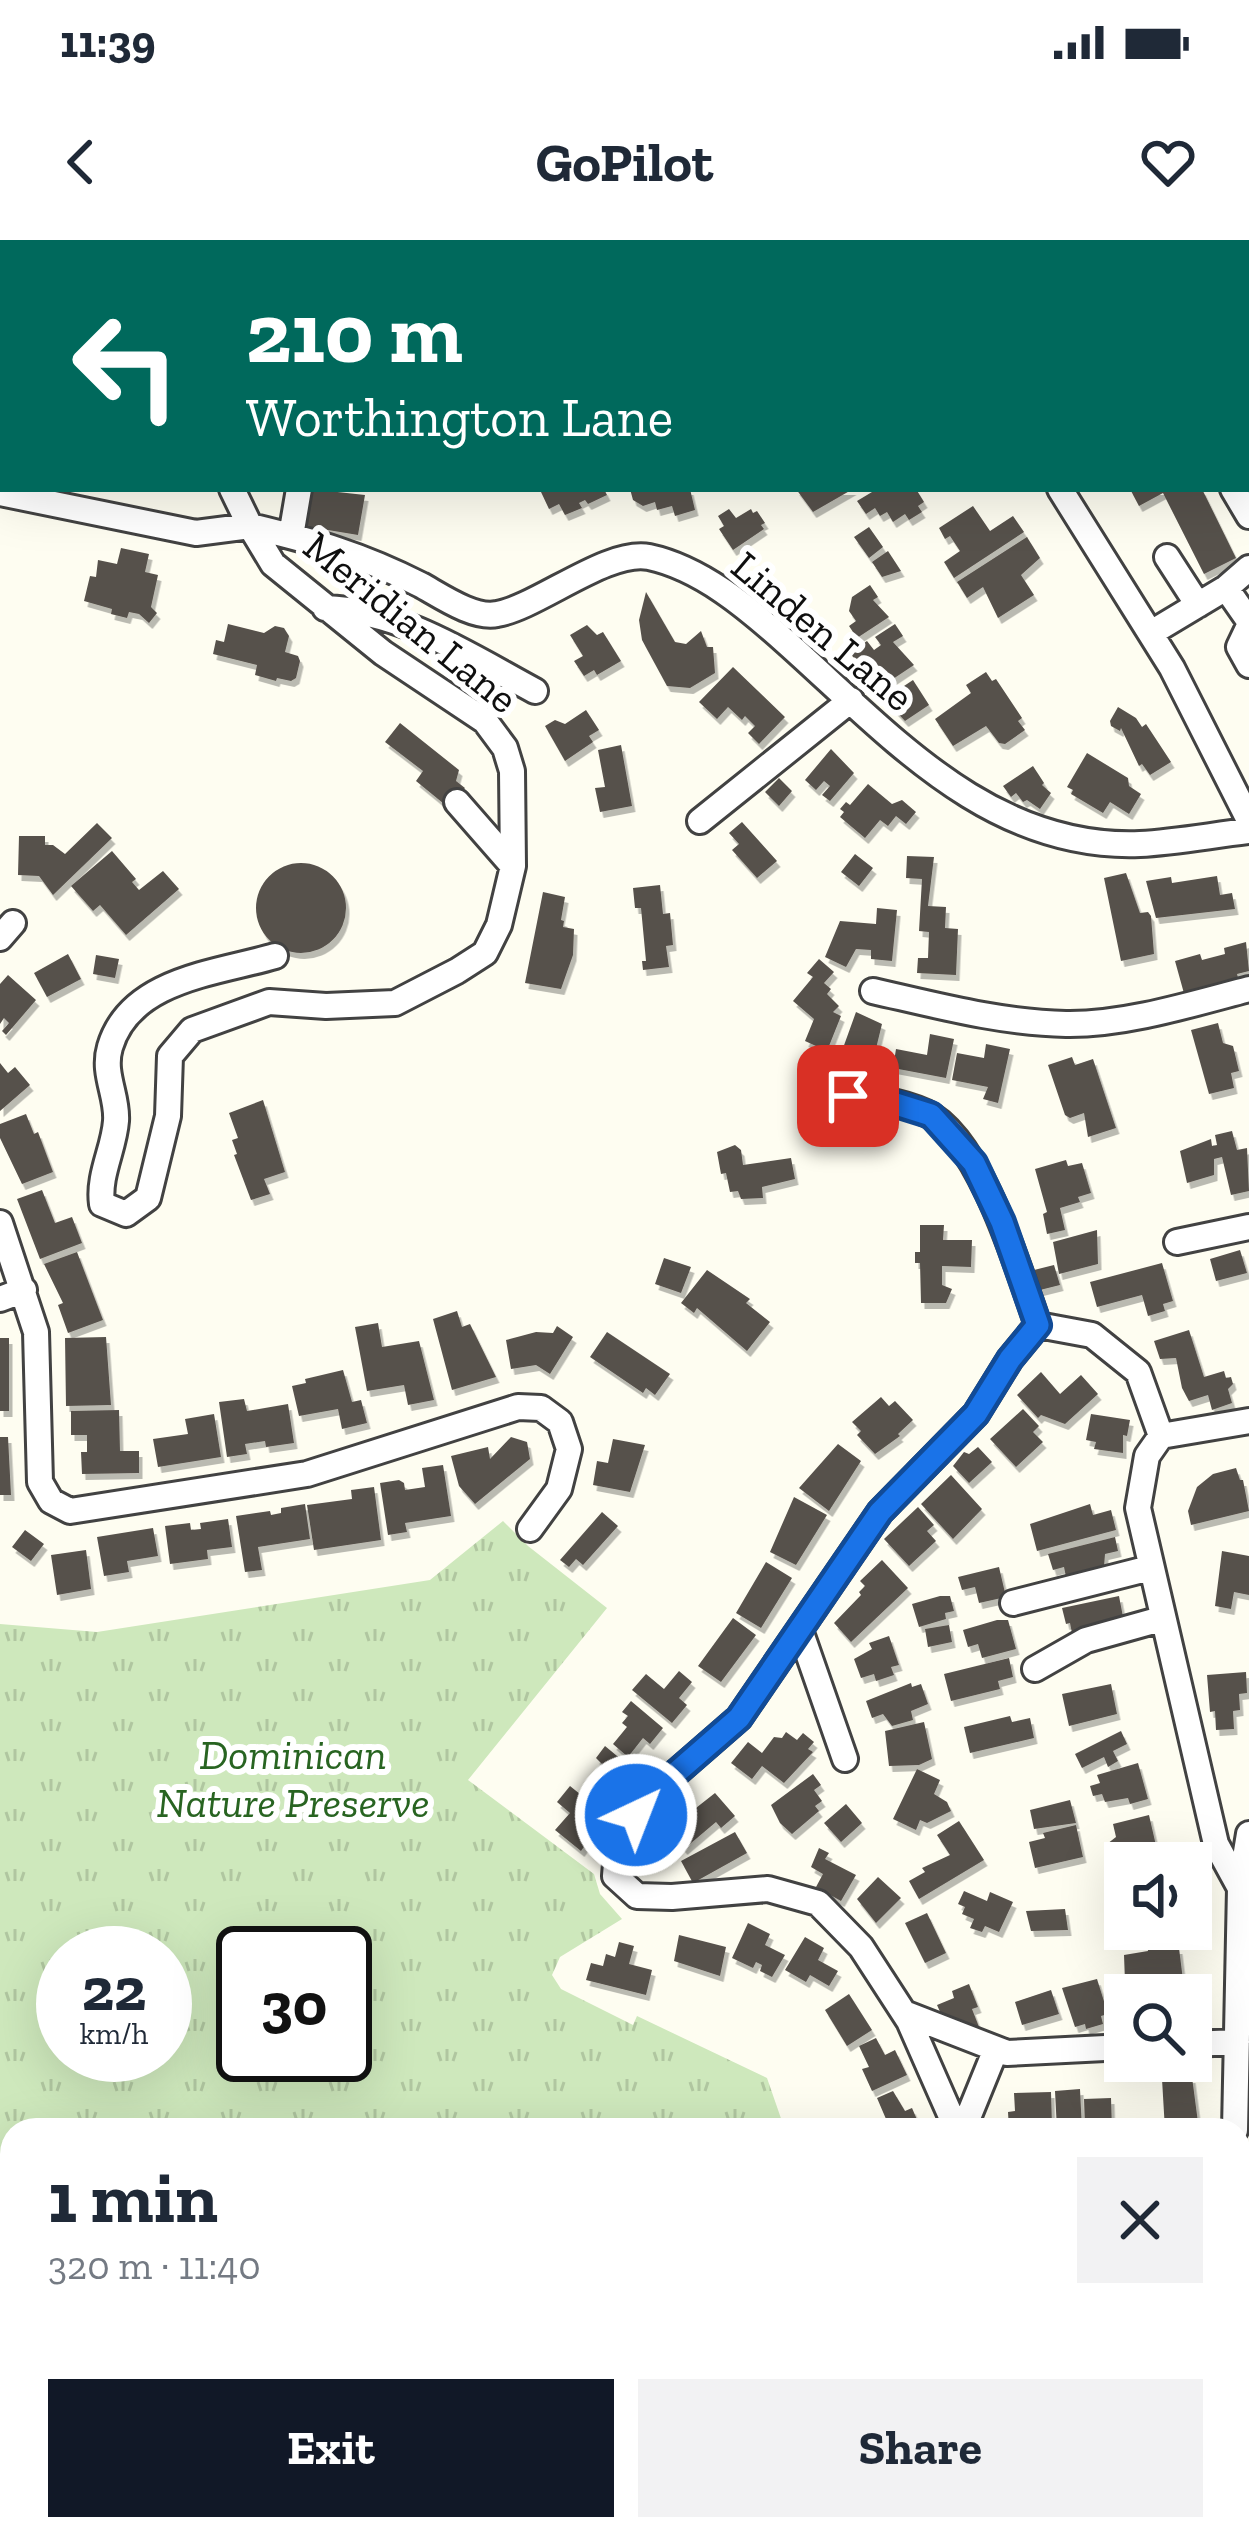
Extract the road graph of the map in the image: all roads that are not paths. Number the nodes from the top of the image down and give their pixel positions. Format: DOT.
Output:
graph roads {
  1 [pos="233,492"];
  2 [pos="298,492"];
  3 [pos="1062,492"];
  4 [pos="0,493"];
  5 [pos="250,526"];
  6 [pos="291,536"];
  7 [pos="1167,557"];
  8 [pos="1249,568"];
  9 [pos="1226,588"];
  10 [pos="1198,605"];
  11 [pos="326,608"];
  12 [pos="1249,623"];
  13 [pos="1151,633"];
  14 [pos="1249,665"];
  15 [pos="535,691"];
  16 [pos="851,700"];
  17 [pos="458,802"];
  18 [pos="1249,820"];
  19 [pos="700,821"];
  20 [pos="1249,831"];
  21 [pos="513,866"];
  22 [pos="275,956"];
  23 [pos="1249,989"];
  24 [pos="873,991"];
  25 [pos="815,1094"];
  26 [pos="0,1223"];
  27 [pos="1249,1227"];
  28 [pos="1177,1242"];
  29 [pos="12,1295"];
  30 [pos="1038,1325"];
  31 [pos="1249,1421"];
  32 [pos="1161,1436"];
  33 [pos="530,1529"];
  34 [pos="1150,1568"];
  35 [pos="1012,1604"];
  36 [pos="1161,1619"];
  37 [pos="800,1630"];
  38 [pos="1036,1669"];
  39 [pos="845,1759"];
  40 [pos="1249,1834"];
  41 [pos="1240,1888"];
  42 [pos="904,2013"];
  43 [pos="1237,2042"];
  44 [pos="1212,2043"];
  45 [pos="1104,2048"];
  46 [pos="996,2049"];
  47 [pos="954,2118"];
  48 [pos="965,2118"];
  49 [pos="1235,2118"];
  1 -- 5 [label="street"];
  2 -- 6 [label="street"];
  3 -- 13 [label="street"];
  4 -- 5 [label="street, Linden Lane"];
  5 -- 6 [label="street, Linden Lane"];
  5 -- 11 [label="street, Meridian Lane"];
  6 -- 16 [label="street, Linden Lane"];
  7 -- 10 [label="street"];
  8 -- 9 [label="street"];
  9 -- 10 [label="street"];
  9 -- 12 [label="street"];
  10 -- 13 [label="street"];
  11 -- 15 [label="street"];
  11 -- 21 [label="street, Meridian Lane"];
  12 -- 14 [label="street"];
  13 -- 18 [label="street"];
  16 -- 19 [label="street"];
  16 -- 20 [label="street, Linden Lane"];
  17 -- 21 [label="street"];
  21 -- 22 [label="street, Meridian Lane"];
  23 -- 24 [label="street"];
  25 -- 30 [label="street"];
  26 -- 29 [label="street"];
  27 -- 28 [label="street"];
  29 -- 33 [label="street"];
  30 -- 32 [label="street"];
  30 -- 37 [label="street"];
  31 -- 32 [label="street"];
  32 -- 34 [label="street"];
  34 -- 35 [label="street"];
  34 -- 36 [label="street"];
  36 -- 38 [label="street"];
  36 -- 41 [label="street"];
  37 -- 39 [label="street"];
  37 -- 42 [label="street"];
  40 -- 41 [label="street"];
  41 -- 43 [label="street"];
  42 -- 46 [label="street"];
  42 -- 47 [label="street"];
  43 -- 44 [label="street"];
  43 -- 49 [label="street"];
  45 -- 46 [label="street"];
  46 -- 48 [label="street"];
}
